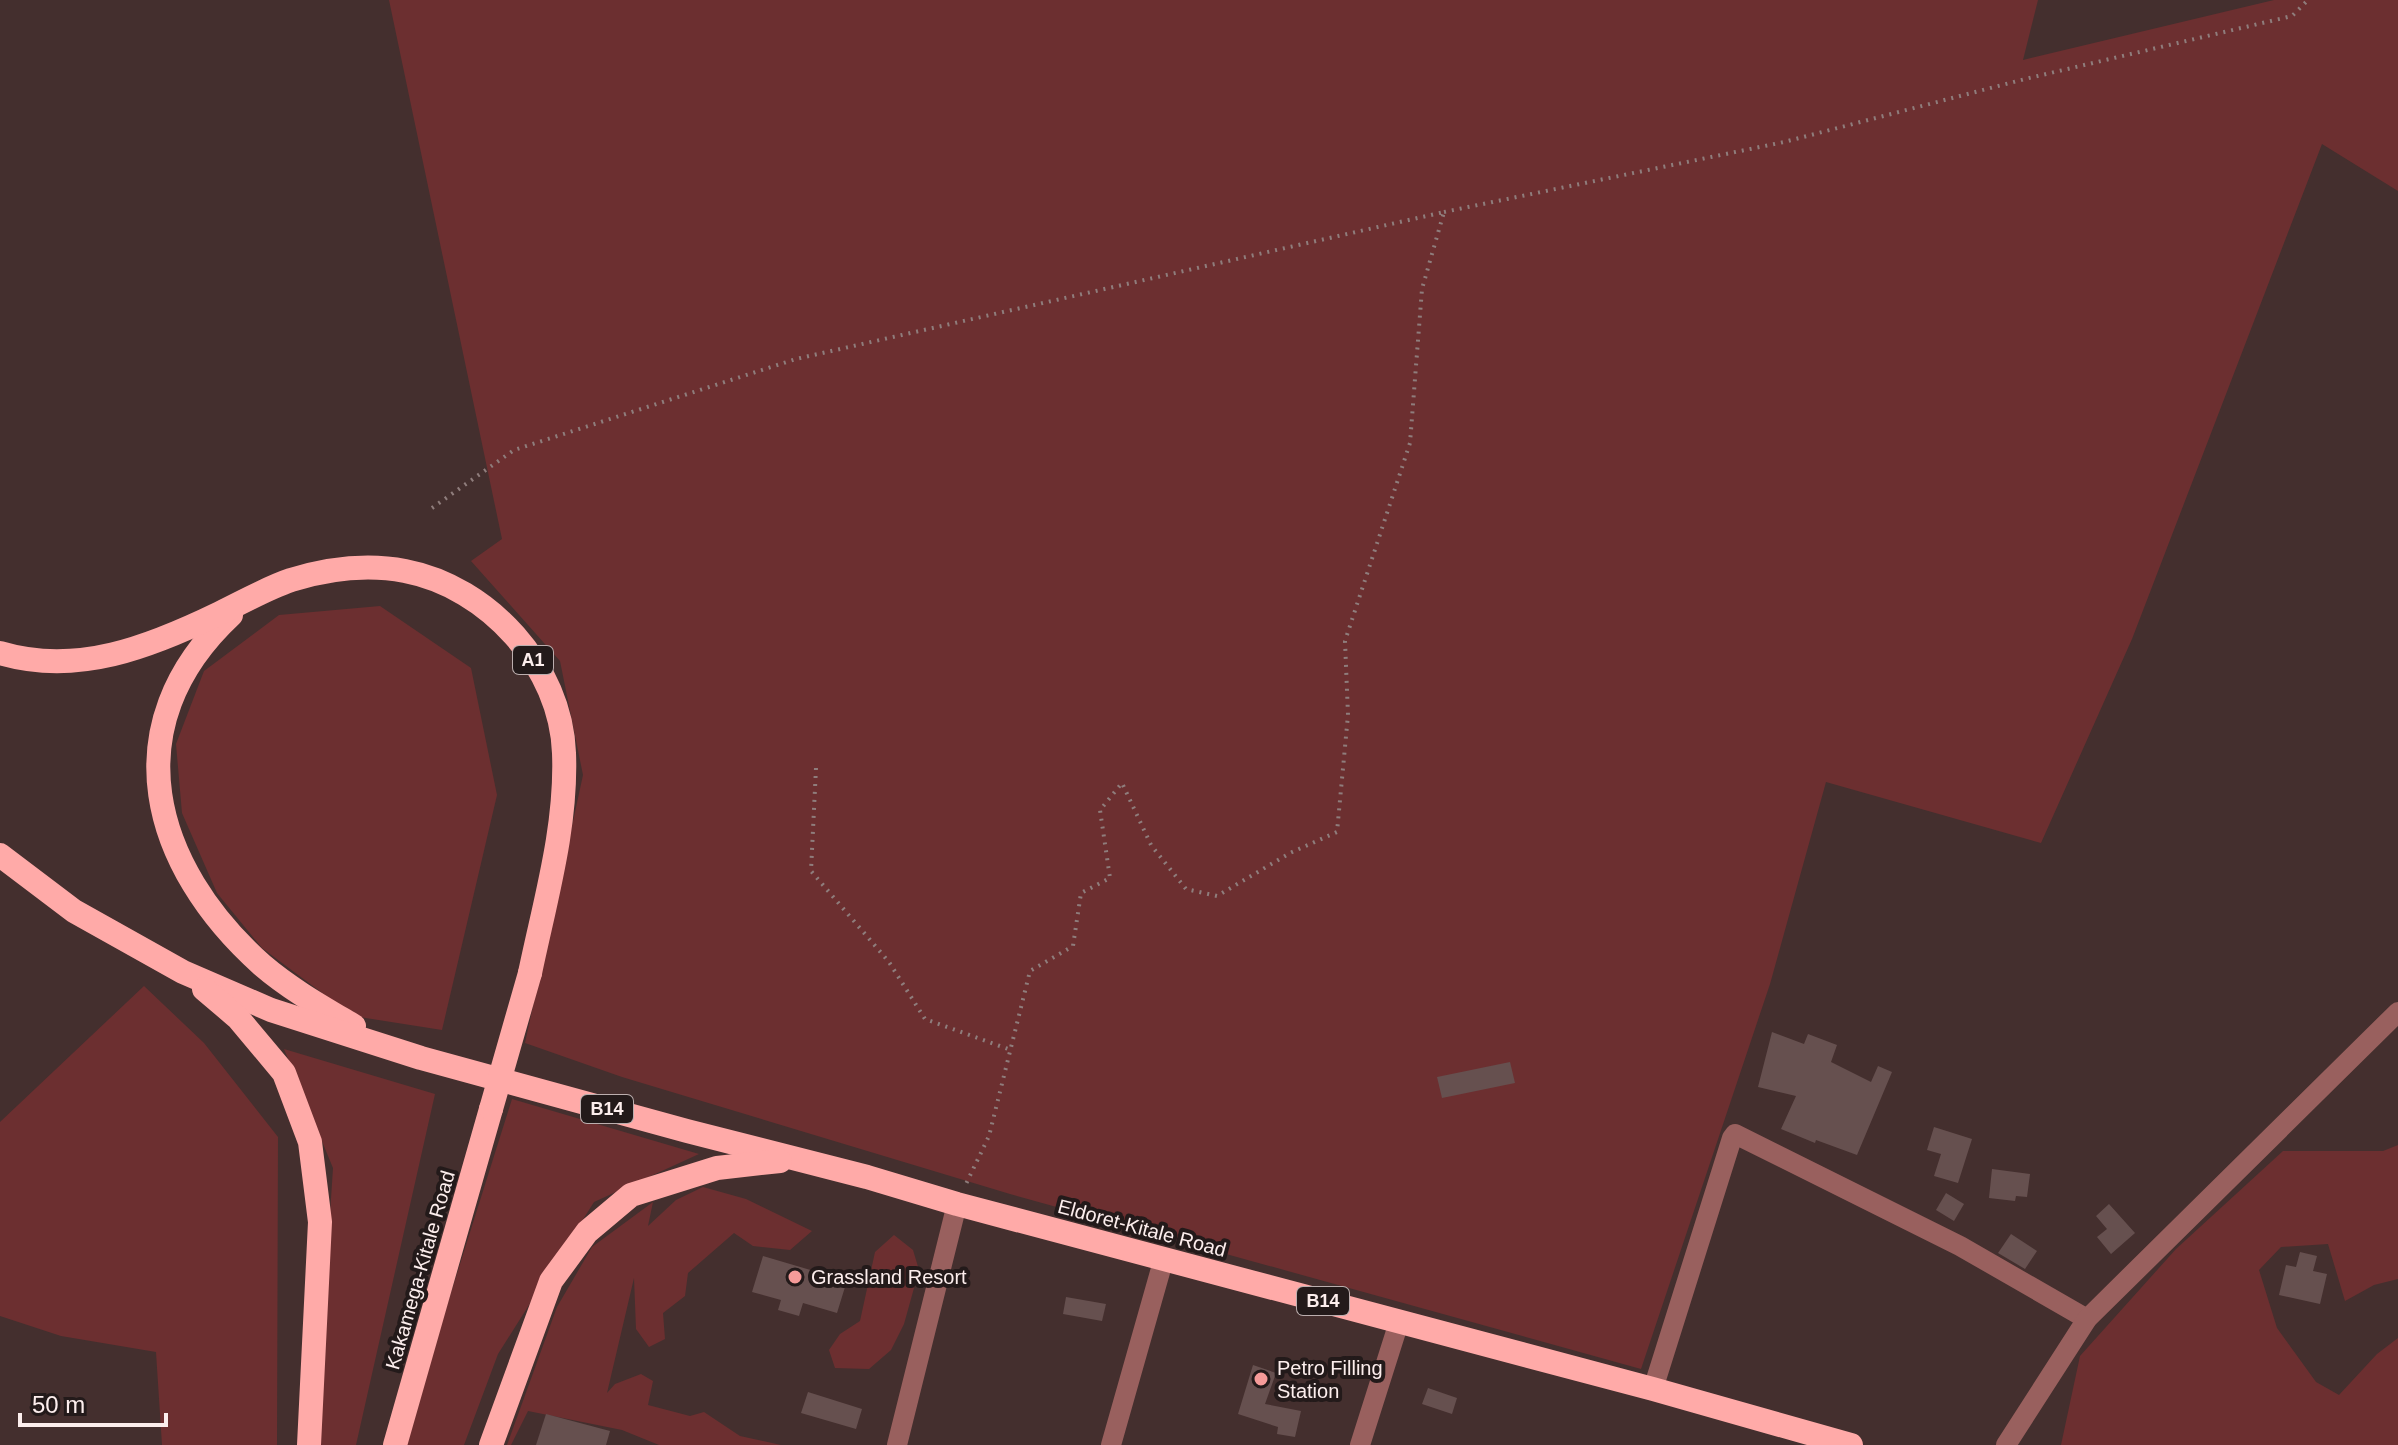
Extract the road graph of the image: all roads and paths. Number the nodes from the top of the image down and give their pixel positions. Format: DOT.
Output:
graph roads {
  1 [pos="2308,0"];
  2 [pos="1444,212"];
  3 [pos="432,508"];
  4 [pos="248,599"];
  5 [pos="0,653"];
  6 [pos="816,768"];
  7 [pos="0,855"];
  8 [pos="183,972"];
  9 [pos="2398,1012"];
  10 [pos="1011,1050"];
  11 [pos="421,1058"];
  12 [pos="794,1159"];
  13 [pos="957,1204"];
  14 [pos="1164,1258"];
  15 [pos="2087,1319"];
  16 [pos="1399,1322"];
  17 [pos="1653,1389"];
  18 [pos="309,1445"];
  19 [pos="395,1445"];
  20 [pos="491,1445"];
  21 [pos="897,1445"];
  22 [pos="1111,1445"];
  23 [pos="1360,1445"];
  24 [pos="1851,1445"];
  25 [pos="2006,1445"];
  1 -- 2 [label="path"];
  2 -- 3 [label="path"];
  2 -- 10 [label="path"];
  4 -- 5 [label="highway, A1"];
  4 -- 11 [label="highway, A1"];
  4 -- 19 [label="highway, Kakamega-Kitale Road / A1, bridge"];
  6 -- 10 [label="path"];
  7 -- 8 [label="highway"];
  8 -- 11 [label="highway"];
  8 -- 18 [label="highway"];
  9 -- 15 [label="street"];
  10 -- 13 [label="path"];
  11 -- 12 [label="highway, Eldoret-Kitale Road / B14"];
  12 -- 13 [label="highway, Eldoret-Kitale Road / B14"];
  12 -- 20 [label="highway"];
  13 -- 14 [label="highway, Eldoret-Kitale Road / B14"];
  13 -- 21 [label="street"];
  14 -- 16 [label="highway, Eldoret-Kitale Road / B14"];
  14 -- 22 [label="street"];
  15 -- 17 [label="street"];
  15 -- 25 [label="street"];
  16 -- 17 [label="highway, Eldoret-Kitale Road / B14"];
  16 -- 23 [label="street"];
  17 -- 24 [label="highway, Eldoret-Kitale Road / B14"];
}
